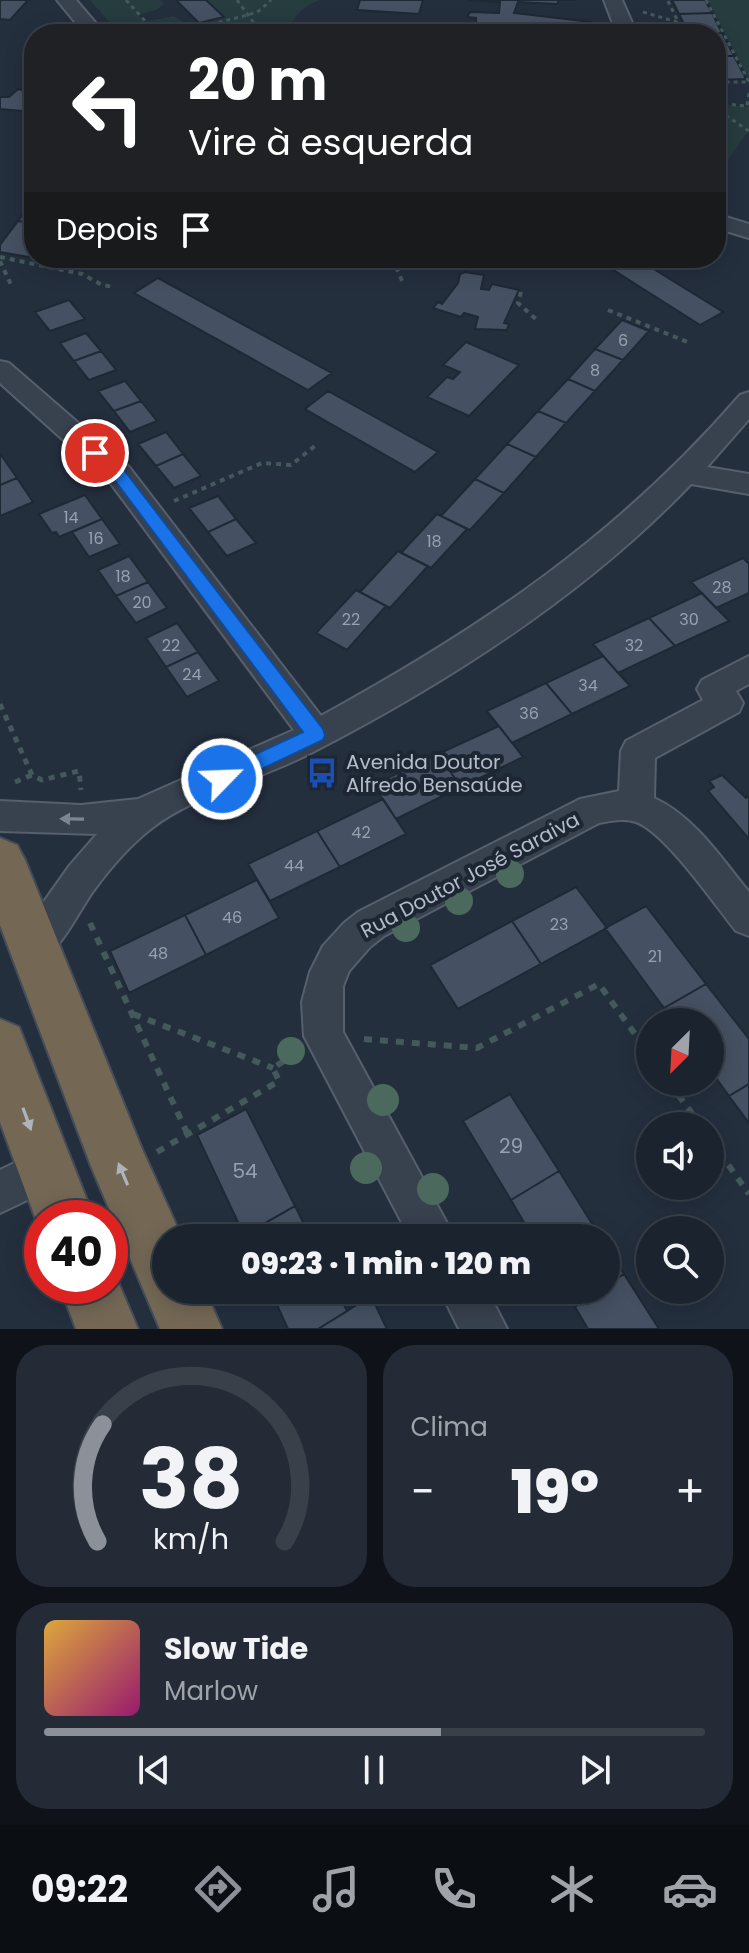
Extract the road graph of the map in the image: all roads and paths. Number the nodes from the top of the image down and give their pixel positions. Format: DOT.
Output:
graph roads {
  1 [pos="66,0"];
  2 [pos="126,0"];
  3 [pos="237,0"];
  4 [pos="271,0"];
  5 [pos="613,0"];
  6 [pos="706,0"];
  7 [pos="669,1"];
  8 [pos="633,9"];
  9 [pos="248,15"];
  10 [pos="681,23"];
  11 [pos="86,24"];
  12 [pos="148,24"];
  13 [pos="212,24"];
  14 [pos="255,24"];
  15 [pos="623,24"];
  16 [pos="719,24"];
  17 [pos="726,38"];
  18 [pos="726,82"];
  19 [pos="749,82"];
  20 [pos="749,93"];
  21 [pos="726,104"];
  22 [pos="748,106"];
  23 [pos="726,116"];
  24 [pos="749,131"];
  25 [pos="726,224"];
  26 [pos="749,231"];
  27 [pos="0,259"];
  28 [pos="24,263"];
  29 [pos="49,268"];
  30 [pos="396,268"];
  31 [pos="403,283"];
  32 [pos="12,287"];
  33 [pos="114,287"];
  34 [pos="521,292"];
  35 [pos="608,310"];
  36 [pos="538,321"];
  37 [pos="690,343"];
  38 [pos="0,369"];
  39 [pos="744,419"];
  40 [pos="316,445"];
  41 [pos="687,474"];
  42 [pos="749,484"];
  43 [pos="166,505"];
  44 [pos="749,669"];
  45 [pos="0,704"];
  46 [pos="316,735"];
  47 [pos="32,775"];
  48 [pos="15,782"];
  49 [pos="81,795"];
  50 [pos="636,806"];
  51 [pos="143,814"];
  52 [pos="0,816"];
  53 [pos="0,860"];
  54 [pos="86,916"];
  55 [pos="749,919"];
  56 [pos="34,946"];
  57 [pos="133,1014"];
  58 [pos="324,1036"];
  59 [pos="636,1036"];
  60 [pos="0,1046"];
  61 [pos="273,1068"];
  62 [pos="724,1159"];
  63 [pos="37,1193"];
  64 [pos="749,1194"];
  65 [pos="425,1224"];
  66 [pos="152,1239"];
  67 [pos="98,1304"];
  68 [pos="180,1304"];
  69 [pos="470,1304"];
  70 [pos="107,1329"];
  71 [pos="191,1329"];
  72 [pos="484,1329"];
  1 -- 11 [label="street"];
  2 -- 12 [label="path"];
  3 -- 9 [label="path"];
  4 -- 9 [label="path"];
  5 -- 15 [label="street"];
  6 -- 16 [label="path"];
  7 -- 10 [label="path"];
  8 -- 10 [label="path"];
  9 -- 13 [label="path"];
  9 -- 14 [label="path"];
  17 -- 19 [label="path"];
  18 -- 19 [label="path"];
  20 -- 22 [label="path"];
  21 -- 22 [label="path"];
  23 -- 24 [label="path"];
  25 -- 26 [label="street"];
  27 -- 28 [label="path"];
  27 -- 32 [label="path"];
  29 -- 33 [label="path"];
  30 -- 31 [label="path"];
  34 -- 36 [label="path"];
  35 -- 37 [label="path"];
  38 -- 46 [label="street"];
  39 -- 41 [label="street"];
  40 -- 43 [label="path"];
  41 -- 42 [label="street"];
  41 -- 46 [label="street"];
  44 -- 50 [label="street"];
  45 -- 47 [label="path"];
  46 -- 51 [label="street"];
  47 -- 48 [label="path"];
  47 -- 49 [label="path"];
  50 -- 55 [label="street"];
  50 -- 58 [label="street, Rua Doutor José Saraiva"];
  51 -- 52 [label="street, one-way"];
  51 -- 56 [label="street"];
  53 -- 56 [label="highway"];
  54 -- 57 [label="path"];
  66 -- 56 [label="highway, one-way"];
  57 -- 61 [label="path"];
  57 -- 61 [label="path"];
  58 -- 59 [label="path"];
  58 -- 61 [label="path"];
  58 -- 65 [label="street, Rua Doutor José Saraiva"];
  60 -- 63 [label="highway, one-way"];
  62 -- 64 [label="path"];
  67 -- 70 [label="highway"];
  68 -- 71 [label="highway"];
  69 -- 72 [label="street"];
}
